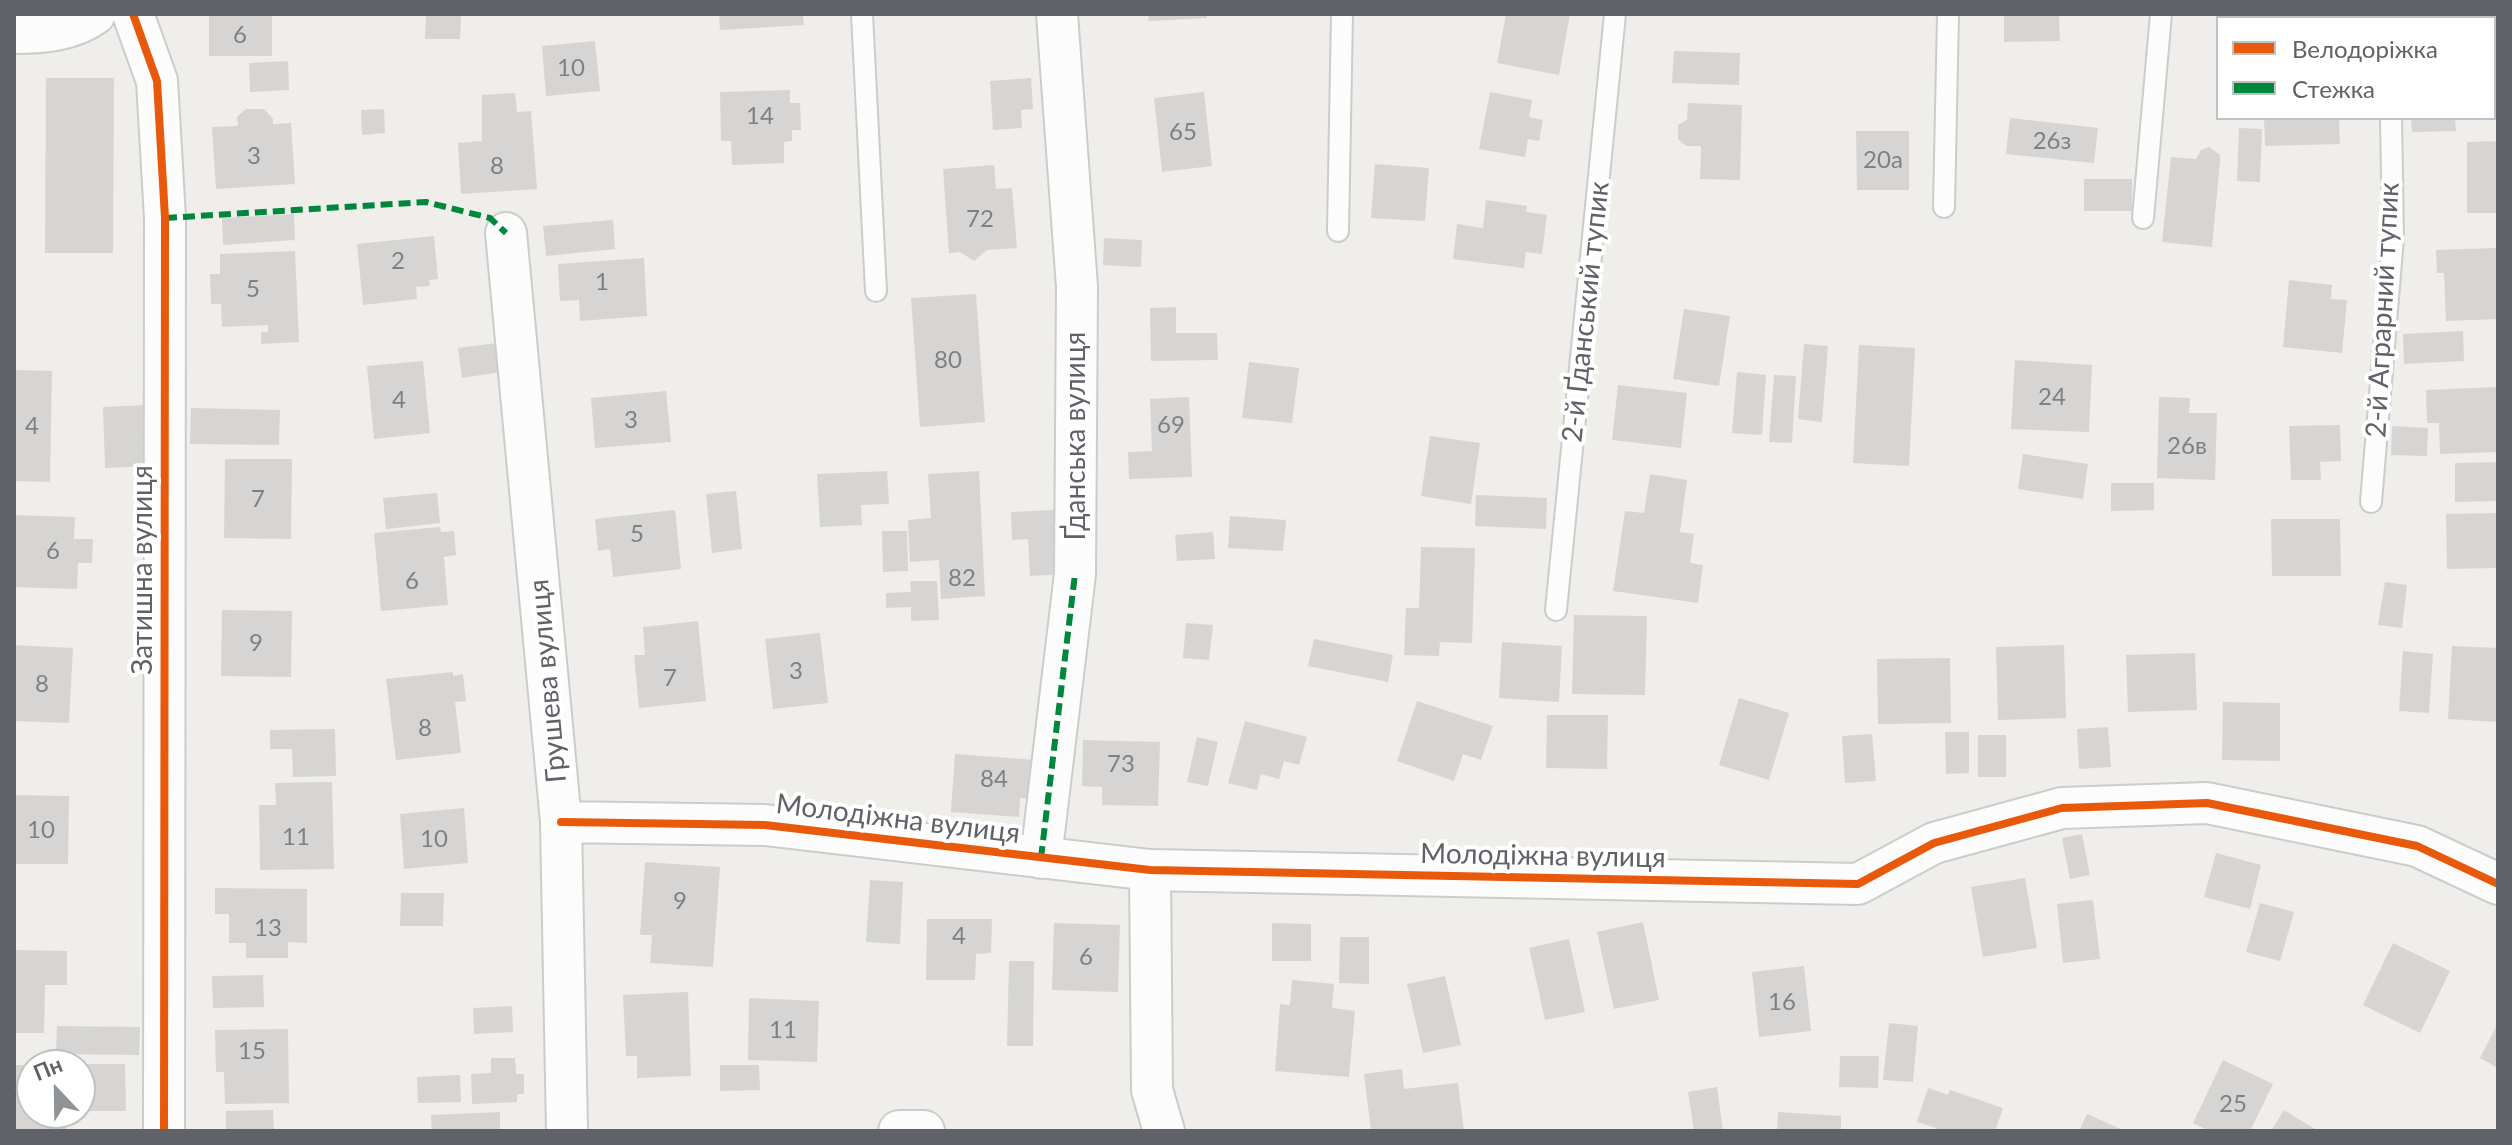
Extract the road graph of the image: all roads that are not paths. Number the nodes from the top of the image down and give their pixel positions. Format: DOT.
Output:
graph roads {
  1 [pos="95,14"];
  2 [pos="133,14"];
  3 [pos="862,14"];
  4 [pos="1057,14"];
  5 [pos="1342,14"];
  6 [pos="1615,14"];
  7 [pos="1948,14"];
  8 [pos="2161,14"];
  9 [pos="14,33"];
  10 [pos="2391,120"];
  11 [pos="1944,207"];
  12 [pos="2143,218"];
  13 [pos="1338,231"];
  14 [pos="506,233"];
  15 [pos="876,291"];
  16 [pos="2371,502"];
  17 [pos="1556,610"];
  18 [pos="561,822"];
  19 [pos="1041,858"];
  20 [pos="1150,870"];
  21 [pos="2498,884"];
  22 [pos="164,1131"];
  23 [pos="567,1131"];
  24 [pos="899,1131"];
  25 [pos="924,1131"];
  26 [pos="1164,1131"];
  1 -- 9 [label="street"];
  2 -- 22 [label="street, Затишна вулиця"];
  3 -- 15 [label="lane"];
  4 -- 19 [label="street, Ґданська вулиця"];
  5 -- 13 [label="lane"];
  6 -- 17 [label="lane, 2-й Ґданський тупик"];
  7 -- 11 [label="lane"];
  8 -- 12 [label="lane"];
  10 -- 16 [label="lane, 2-й Аграрний тупик"];
  14 -- 18 [label="street, Грушева вулиця"];
  18 -- 19 [label="street, Молодіжна вулиця"];
  18 -- 23 [label="street, Грушева вулиця"];
  19 -- 20 [label="street, Молодіжна вулиця"];
  20 -- 21 [label="street, Молодіжна вулиця"];
  20 -- 26 [label="street"];
  24 -- 25 [label="street"];
}
